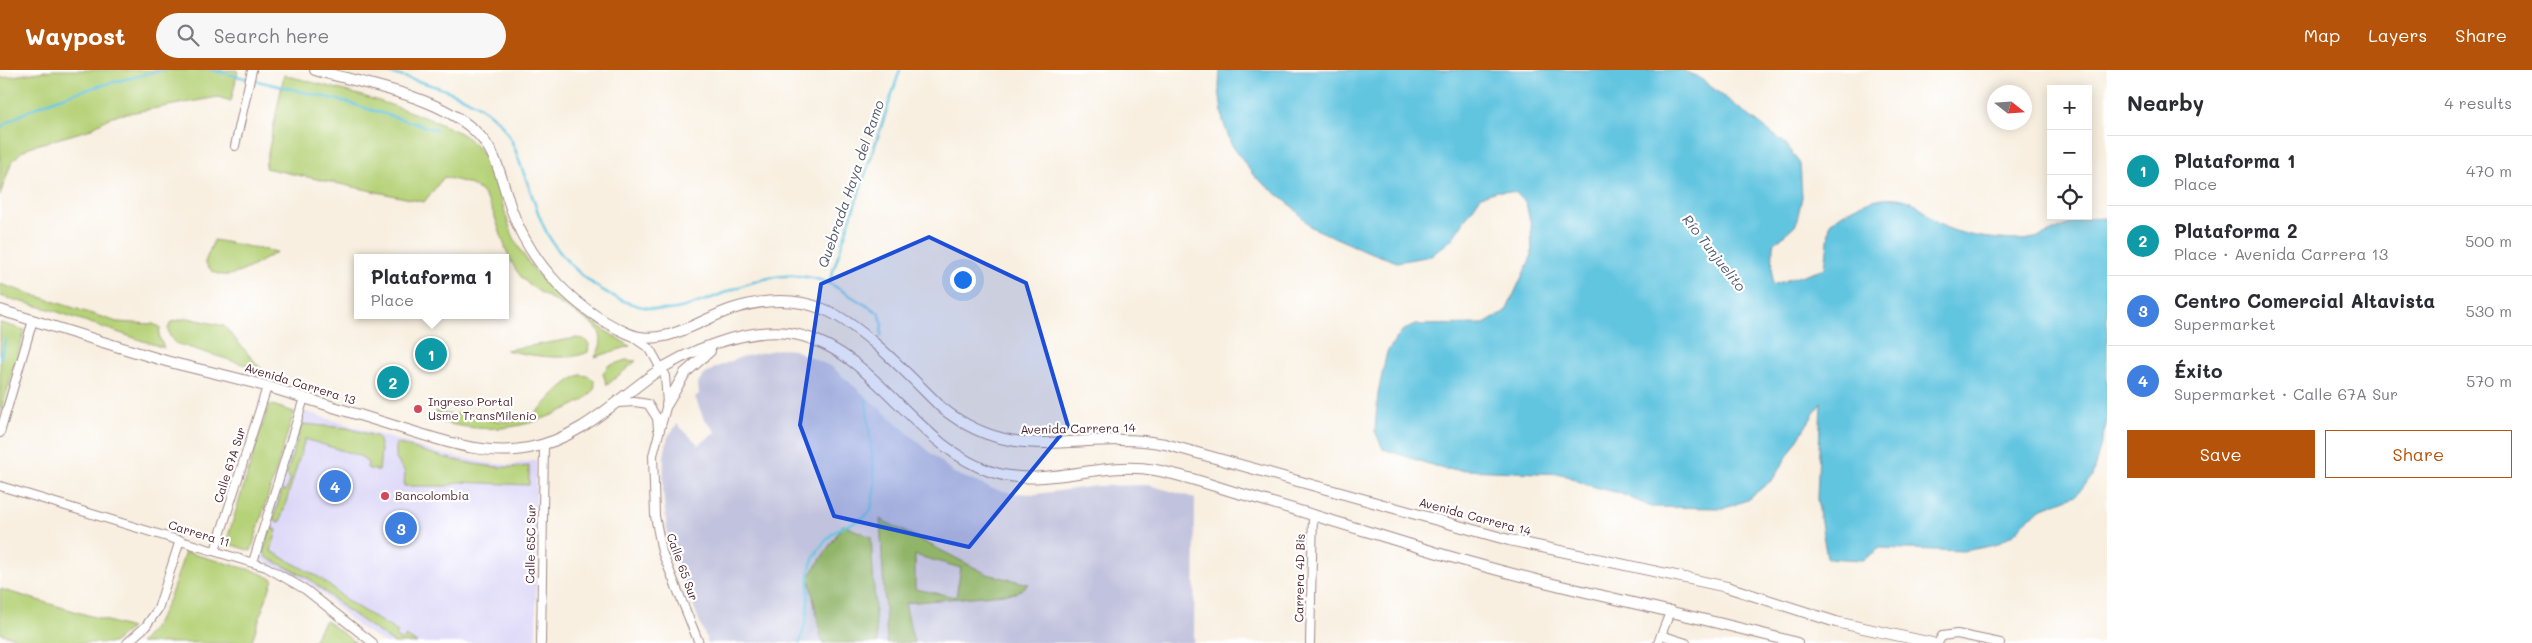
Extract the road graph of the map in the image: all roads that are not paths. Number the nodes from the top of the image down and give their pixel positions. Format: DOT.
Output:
graph roads {
  1 [pos="315,70"];
  2 [pos="251,72"];
  3 [pos="235,146"];
  4 [pos="0,310"];
  5 [pos="33,320"];
  6 [pos="627,334"];
  7 [pos="718,344"];
  8 [pos="662,368"];
  9 [pos="267,387"];
  10 [pos="304,398"];
  11 [pos="618,403"];
  12 [pos="667,404"];
  13 [pos="0,433"];
  14 [pos="657,436"];
  15 [pos="544,445"];
  16 [pos="0,486"];
  17 [pos="1313,514"];
  18 [pos="180,540"];
  19 [pos="214,551"];
  20 [pos="253,562"];
  21 [pos="1670,610"];
  22 [pos="1660,639"];
  23 [pos="1766,639"];
  24 [pos="126,643"];
  25 [pos="373,643"];
  26 [pos="541,643"];
  27 [pos="699,643"];
  28 [pos="1310,643"];
  29 [pos="1686,643"];
  30 [pos="1797,643"];
  31 [pos="1932,643"];
  32 [pos="1938,643"];
  33 [pos="2000,643"];
  1 -- 6 [label="main road, Avenida Carrera 14"];
  2 -- 3 [label="street"];
  4 -- 5 [label="main road, Avenida Carrera 13"];
  5 -- 9 [label="main road, Avenida Carrera 13"];
  5 -- 13 [label="street"];
  6 -- 8 [label="street, Calle 65 Sur"];
  6 -- 31 [label="main road, Avenida Carrera 14"];
  7 -- 8 [label="main road"];
  7 -- 12 [label="main road"];
  7 -- 17 [label="main road"];
  8 -- 11 [label="main road, Avenida Carrera 13"];
  8 -- 12 [label="street, Calle 65 Sur"];
  9 -- 10 [label="main road, Avenida Carrera 13"];
  9 -- 19 [label="street, Calle 67A Sur"];
  10 -- 15 [label="main road, Avenida Carrera 13"];
  10 -- 20 [label="street"];
  11 -- 14 [label="street, Calle 65 Sur"];
  11 -- 15 [label="main road, Avenida Carrera 13"];
  12 -- 14 [label="street, Calle 65 Sur"];
  14 -- 27 [label="street, Calle 65 Sur"];
  15 -- 26 [label="street, Calle 65C Sur"];
  16 -- 18 [label="street, Carrera 11"];
  17 -- 21 [label="main road"];
  17 -- 28 [label="street, Carrera 4D Bis"];
  18 -- 19 [label="street, Carrera 11"];
  18 -- 24 [label="street"];
  19 -- 20 [label="street, Carrera 11"];
  20 -- 25 [label="street, Carrera 11"];
  21 -- 22 [label="street"];
  21 -- 23 [label="main road"];
  22 -- 29 [label="street"];
  23 -- 30 [label="main road"];
  32 -- 33 [label="street"];
}
